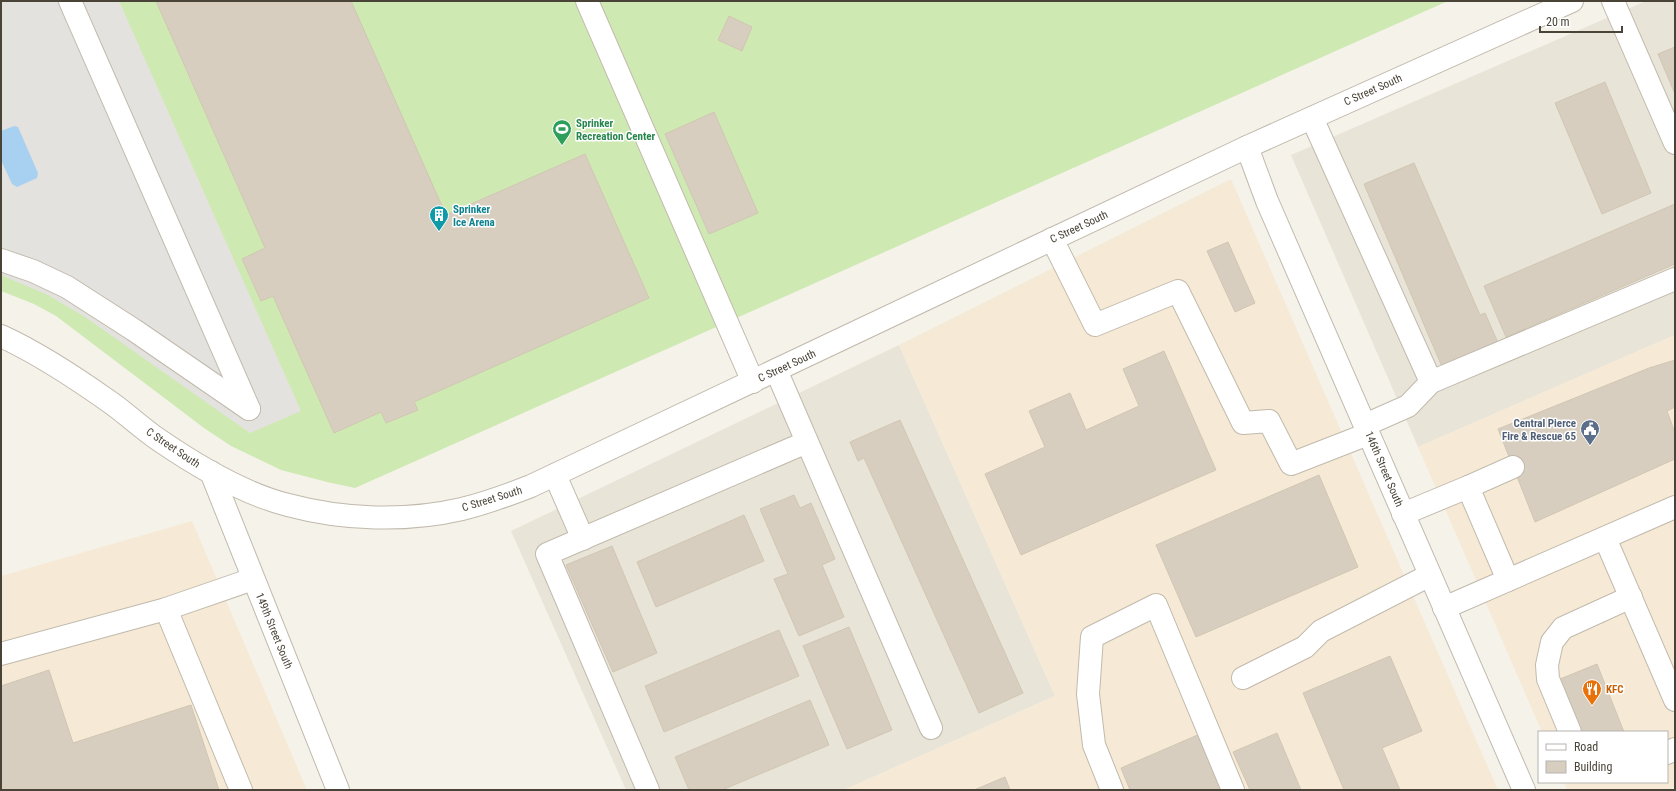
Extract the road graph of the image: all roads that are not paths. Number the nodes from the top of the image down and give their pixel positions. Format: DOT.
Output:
graph roads {
  1 [pos="70,1"];
  2 [pos="587,1"];
  3 [pos="1572,1"];
  4 [pos="1613,1"];
  5 [pos="1312,118"];
  6 [pos="1675,143"];
  7 [pos="1247,147"];
  8 [pos="1052,239"];
  9 [pos="1,260"];
  10 [pos="1675,279"];
  11 [pos="1,336"];
  12 [pos="776,370"];
  13 [pos="753,382"];
  14 [pos="1431,382"];
  15 [pos="1366,429"];
  16 [pos="807,442"];
  17 [pos="1513,468"];
  18 [pos="211,472"];
  19 [pos="555,475"];
  20 [pos="1468,487"];
  21 [pos="1675,507"];
  22 [pos="1403,514"];
  23 [pos="1605,538"];
  24 [pos="583,539"];
  25 [pos="1430,575"];
  26 [pos="254,580"];
  27 [pos="1508,580"];
  28 [pos="1631,597"];
  29 [pos="1444,608"];
  30 [pos="166,609"];
  31 [pos="1,654"];
  32 [pos="1243,678"];
  33 [pos="1675,700"];
  34 [pos="930,728"];
  35 [pos="1570,731"];
  36 [pos="241,790"];
  37 [pos="338,790"];
  38 [pos="648,790"];
  39 [pos="1112,790"];
  40 [pos="1233,790"];
  41 [pos="1524,790"];
  1 -- 9 [label="street"];
  2 -- 13 [label="street"];
  3 -- 5 [label="street, C Street South"];
  4 -- 6 [label="street"];
  5 -- 7 [label="street, C Street South"];
  5 -- 14 [label="street"];
  7 -- 8 [label="street, C Street South"];
  7 -- 15 [label="street, 146th Street South"];
  8 -- 12 [label="street, C Street South"];
  8 -- 15 [label="street"];
  10 -- 14 [label="street"];
  11 -- 18 [label="street, C Street South"];
  12 -- 13 [label="street, C Street South"];
  12 -- 16 [label="street"];
  13 -- 19 [label="street, C Street South"];
  14 -- 15 [label="street"];
  15 -- 22 [label="street, 146th Street South"];
  16 -- 24 [label="street"];
  16 -- 34 [label="street"];
  17 -- 20 [label="street"];
  18 -- 19 [label="street, C Street South"];
  18 -- 26 [label="street, 149th Street South"];
  19 -- 24 [label="street"];
  20 -- 22 [label="street"];
  20 -- 27 [label="street"];
  21 -- 23 [label="street"];
  22 -- 25 [label="street, 146th Street South"];
  23 -- 27 [label="street"];
  23 -- 28 [label="street"];
  24 -- 38 [label="street"];
  25 -- 29 [label="street, 146th Street South"];
  25 -- 32 [label="street"];
  26 -- 30 [label="street"];
  26 -- 37 [label="street, 149th Street South"];
  27 -- 29 [label="street"];
  28 -- 33 [label="street"];
  28 -- 35 [label="street"];
  29 -- 41 [label="street, 146th Street South"];
  30 -- 31 [label="street"];
  30 -- 36 [label="street"];
  39 -- 40 [label="street"];
}
